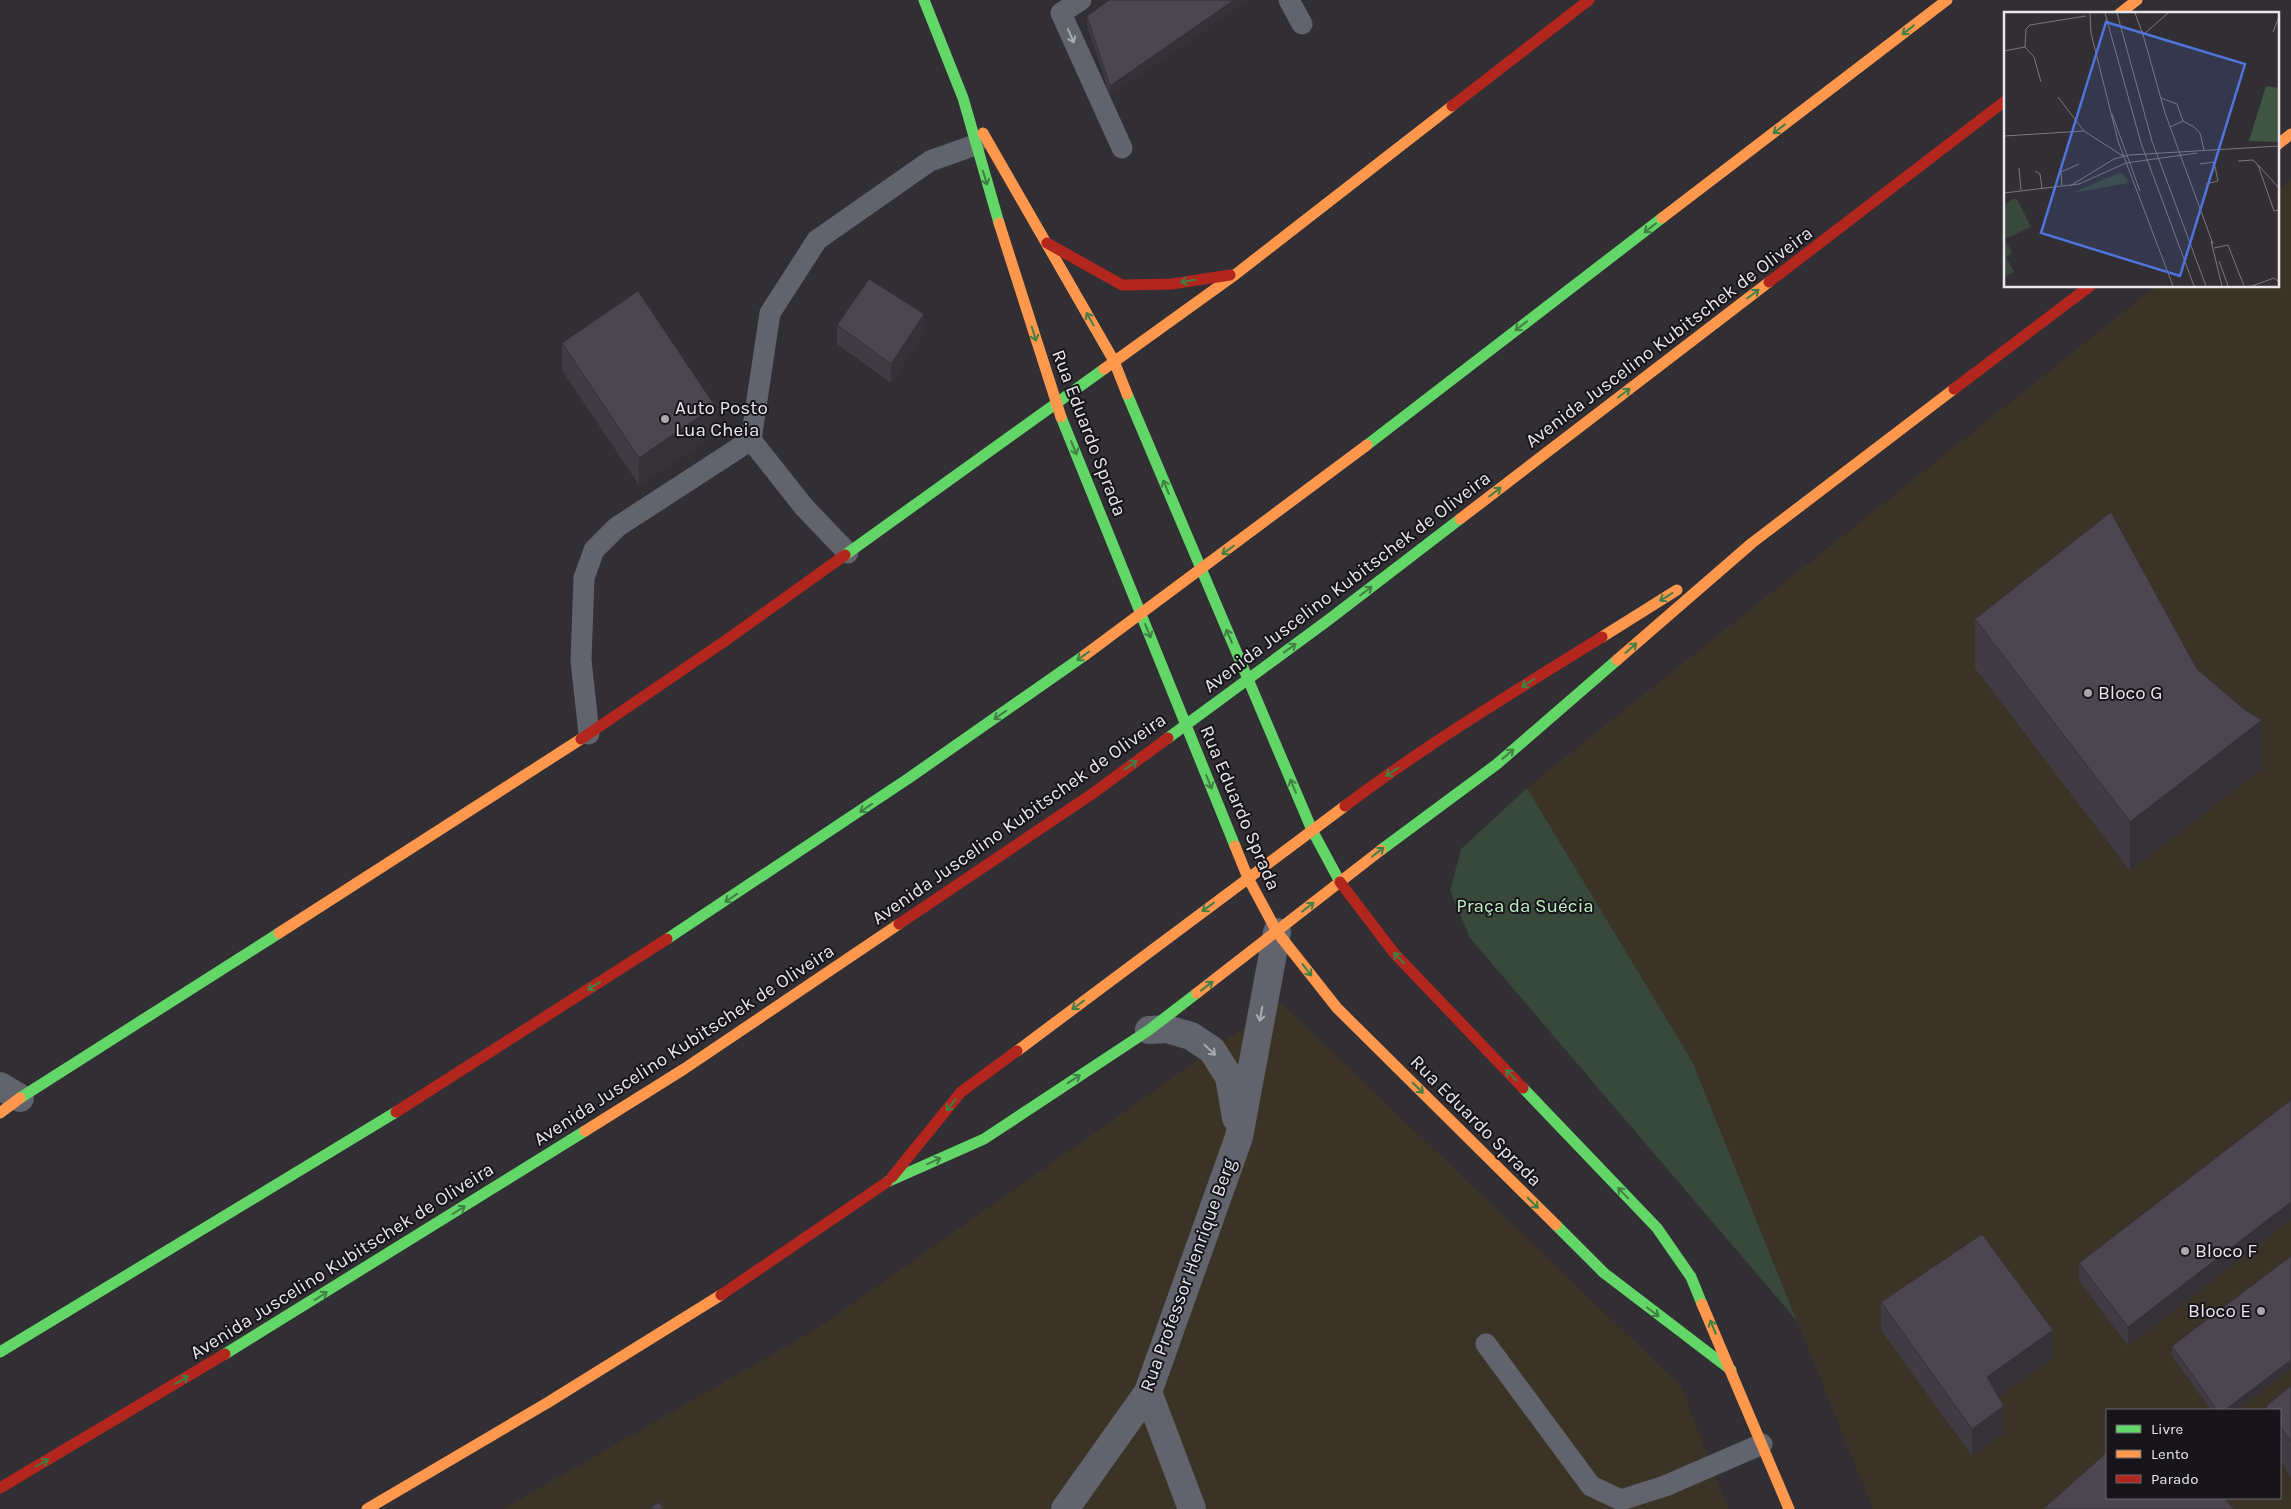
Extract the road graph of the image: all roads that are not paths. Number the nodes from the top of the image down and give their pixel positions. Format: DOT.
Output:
graph roads {
  1 [pos="924,0"];
  2 [pos="1081,0"];
  3 [pos="1289,0"];
  4 [pos="1589,0"];
  5 [pos="1947,0"];
  6 [pos="2136,0"];
  7 [pos="2121,12"];
  8 [pos="1302,24"];
  9 [pos="963,98"];
  10 [pos="2004,102"];
  11 [pos="2291,134"];
  12 [pos="2278,143"];
  13 [pos="975,145"];
  14 [pos="1122,148"];
  15 [pos="1046,242"];
  16 [pos="1236,274"];
  17 [pos="2087,288"];
  18 [pos="1114,361"];
  19 [pos="1055,403"];
  20 [pos="751,440"];
  21 [pos="1752,543"];
  22 [pos="848,553"];
  23 [pos="589,734"];
  24 [pos="1312,830"];
  25 [pos="1248,878"];
  26 [pos="1340,882"];
  27 [pos="1276,932"];
  28 [pos="1149,1030"];
  29 [pos="5,1102"];
  30 [pos="1239,1136"];
  31 [pos="890,1180"];
  32 [pos="1486,1344"];
  33 [pos="0,1352"];
  34 [pos="1732,1371"];
  35 [pos="1148,1392"];
  36 [pos="1762,1444"];
  37 [pos="0,1488"];
  38 [pos="366,1509"];
  39 [pos="1065,1509"];
  40 [pos="1192,1509"];
  41 [pos="1789,1509"];
  1 -- 9 [label="main road, Rua Eduardo Sprada"];
  2 -- 14 [label="lane, one-way"];
  3 -- 8 [label="lane"];
  4 -- 16 [label="main road"];
  5 -- 33 [label="main road, one-way"];
  6 -- 7 [label="main road"];
  9 -- 13 [label="main road, Rua Eduardo Sprada"];
  9 -- 15 [label="main road, Rua Eduardo Sprada"];
  37 -- 10 [label="main road, Avenida Juscelino Kubitschek de Oliveira, one-way"];
  11 -- 12 [label="main road"];
  13 -- 19 [label="main road, Rua Eduardo Sprada, one-way"];
  13 -- 20 [label="lane"];
  16 -- 15 [label="main road, one-way"];
  18 -- 15 [label="main road, Rua Eduardo Sprada, one-way"];
  16 -- 18 [label="main road"];
  17 -- 21 [label="main road"];
  18 -- 19 [label="main road"];
  24 -- 18 [label="main road, Rua Eduardo Sprada, one-way"];
  19 -- 22 [label="main road"];
  19 -- 25 [label="main road, Rua Eduardo Sprada, one-way"];
  20 -- 22 [label="lane"];
  20 -- 23 [label="lane"];
  21 -- 24 [label="main road, one-way"];
  26 -- 21 [label="main road, one-way"];
  22 -- 23 [label="main road"];
  23 -- 29 [label="main road"];
  24 -- 25 [label="main road"];
  24 -- 26 [label="main road, Rua Eduardo Sprada"];
  25 -- 27 [label="main road, Rua Eduardo Sprada"];
  25 -- 31 [label="main road, one-way"];
  27 -- 26 [label="main road, one-way"];
  34 -- 26 [label="main road, Rua Eduardo Sprada, one-way"];
  28 -- 27 [label="main road, one-way"];
  27 -- 30 [label="street, Rua Professor Henrique Berg, one-way"];
  27 -- 34 [label="main road, Rua Eduardo Sprada, one-way"];
  28 -- 30 [label="street, Rua Professor Henrique Berg, one-way"];
  31 -- 28 [label="main road, one-way"];
  30 -- 35 [label="street, Rua Professor Henrique Berg"];
  31 -- 38 [label="main road"];
  32 -- 36 [label="lane"];
  34 -- 36 [label="main road, Rua Eduardo Sprada"];
  35 -- 39 [label="street, Rua Professor Henrique Berg"];
  35 -- 40 [label="street"];
  36 -- 41 [label="main road, Rua Eduardo Sprada"];
}
